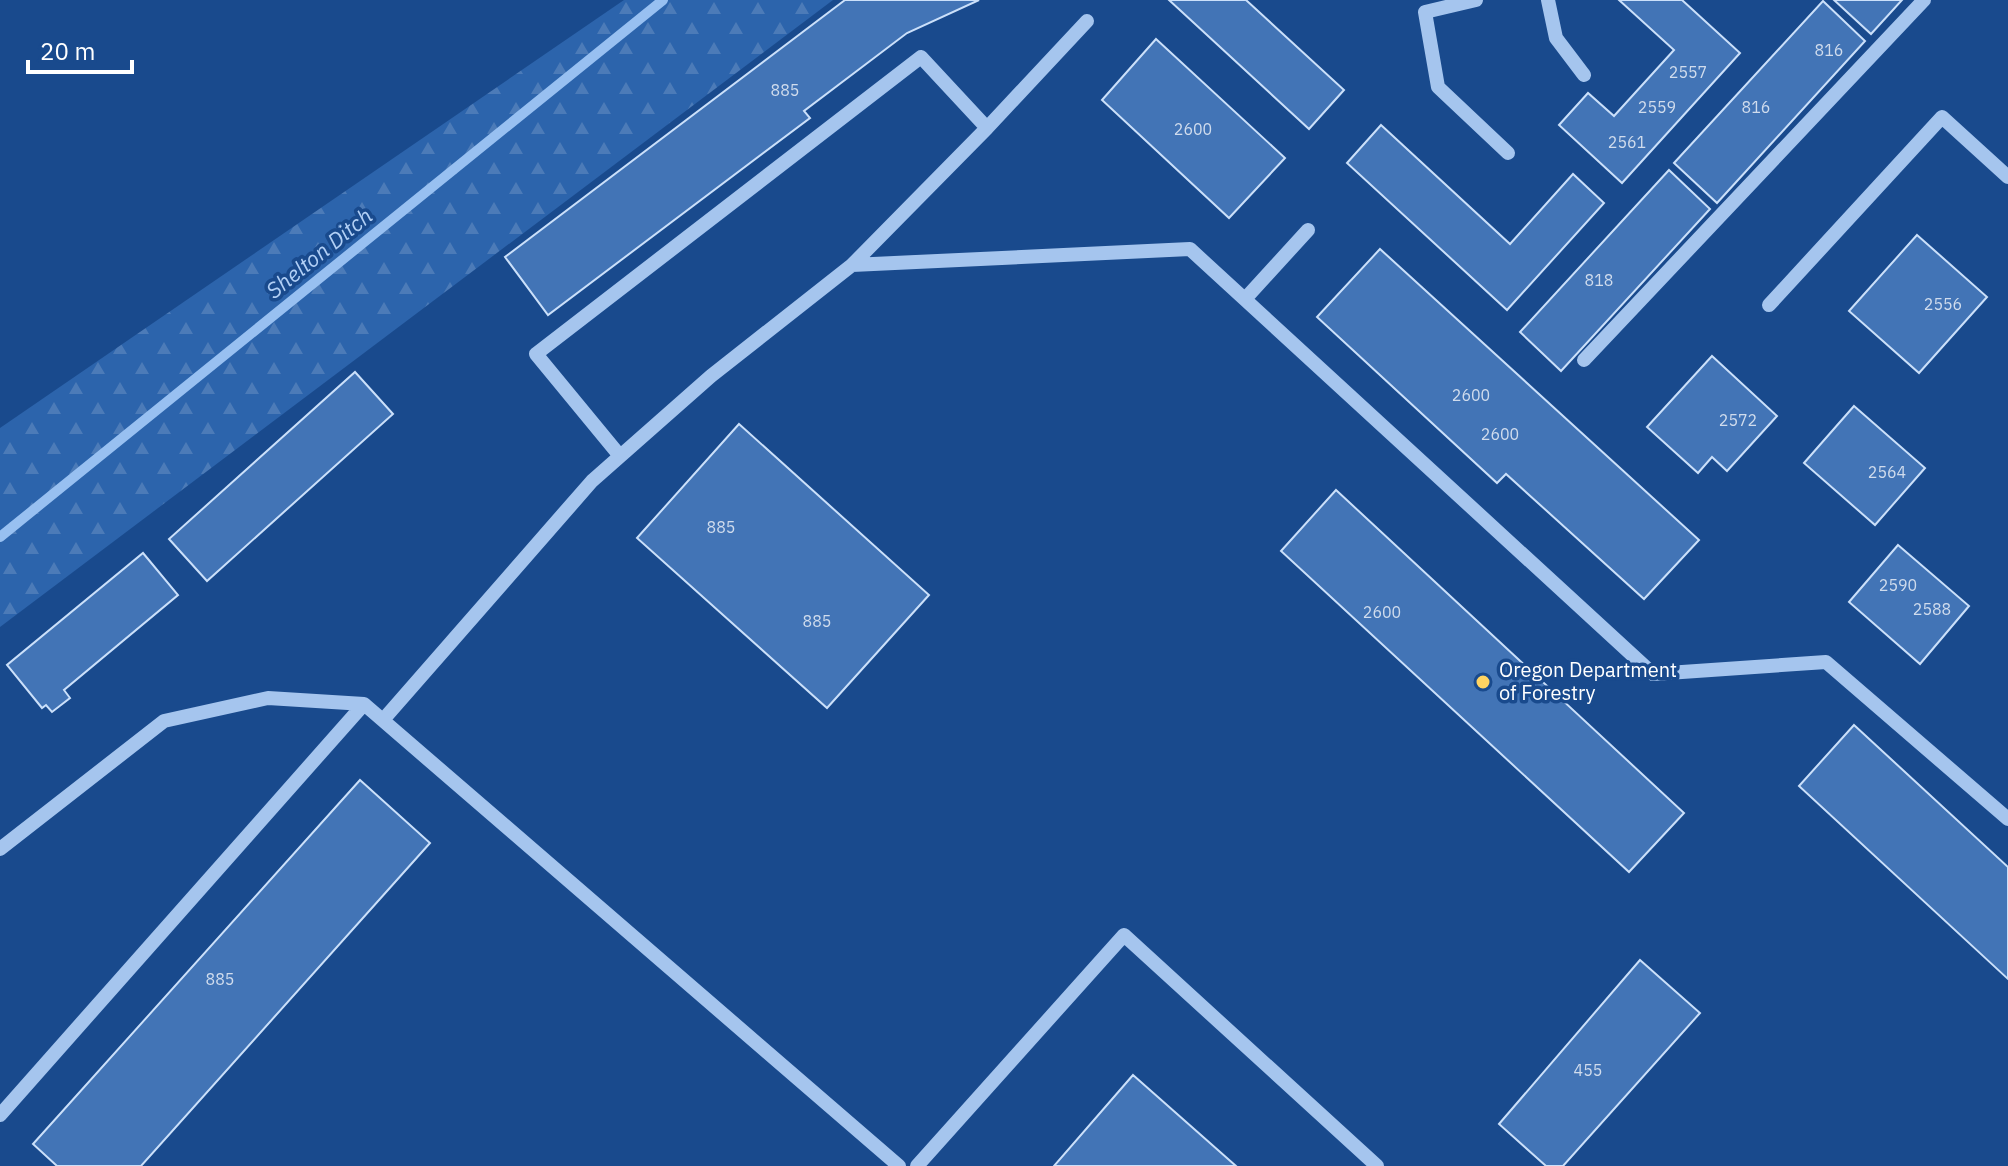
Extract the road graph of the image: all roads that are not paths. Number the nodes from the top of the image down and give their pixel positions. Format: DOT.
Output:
graph roads {
  1 [pos="1476,0"];
  2 [pos="1548,0"];
  3 [pos="1924,0"];
  4 [pos="1087,21"];
  5 [pos="1584,75"];
  6 [pos="987,128"];
  7 [pos="1508,153"];
  8 [pos="2008,177"];
  9 [pos="1308,230"];
  10 [pos="852,265"];
  11 [pos="1245,299"];
  12 [pos="1769,305"];
  13 [pos="1584,360"];
  14 [pos="620,456"];
  15 [pos="364,704"];
  16 [pos="383,720"];
  17 [pos="2008,819"];
  18 [pos="0,849"];
  19 [pos="0,1115"];
  20 [pos="899,1166"];
  21 [pos="917,1166"];
  22 [pos="1377,1166"];
  1 -- 7 [label="street"];
  2 -- 5 [label="street"];
  3 -- 13 [label="street"];
  4 -- 6 [label="street"];
  6 -- 10 [label="street"];
  6 -- 14 [label="street"];
  8 -- 12 [label="street"];
  9 -- 11 [label="street"];
  10 -- 11 [label="street"];
  10 -- 14 [label="street"];
  11 -- 17 [label="street"];
  14 -- 16 [label="street"];
  15 -- 16 [label="street"];
  15 -- 18 [label="street"];
  15 -- 19 [label="street"];
  16 -- 20 [label="street"];
  21 -- 22 [label="street"];
}
